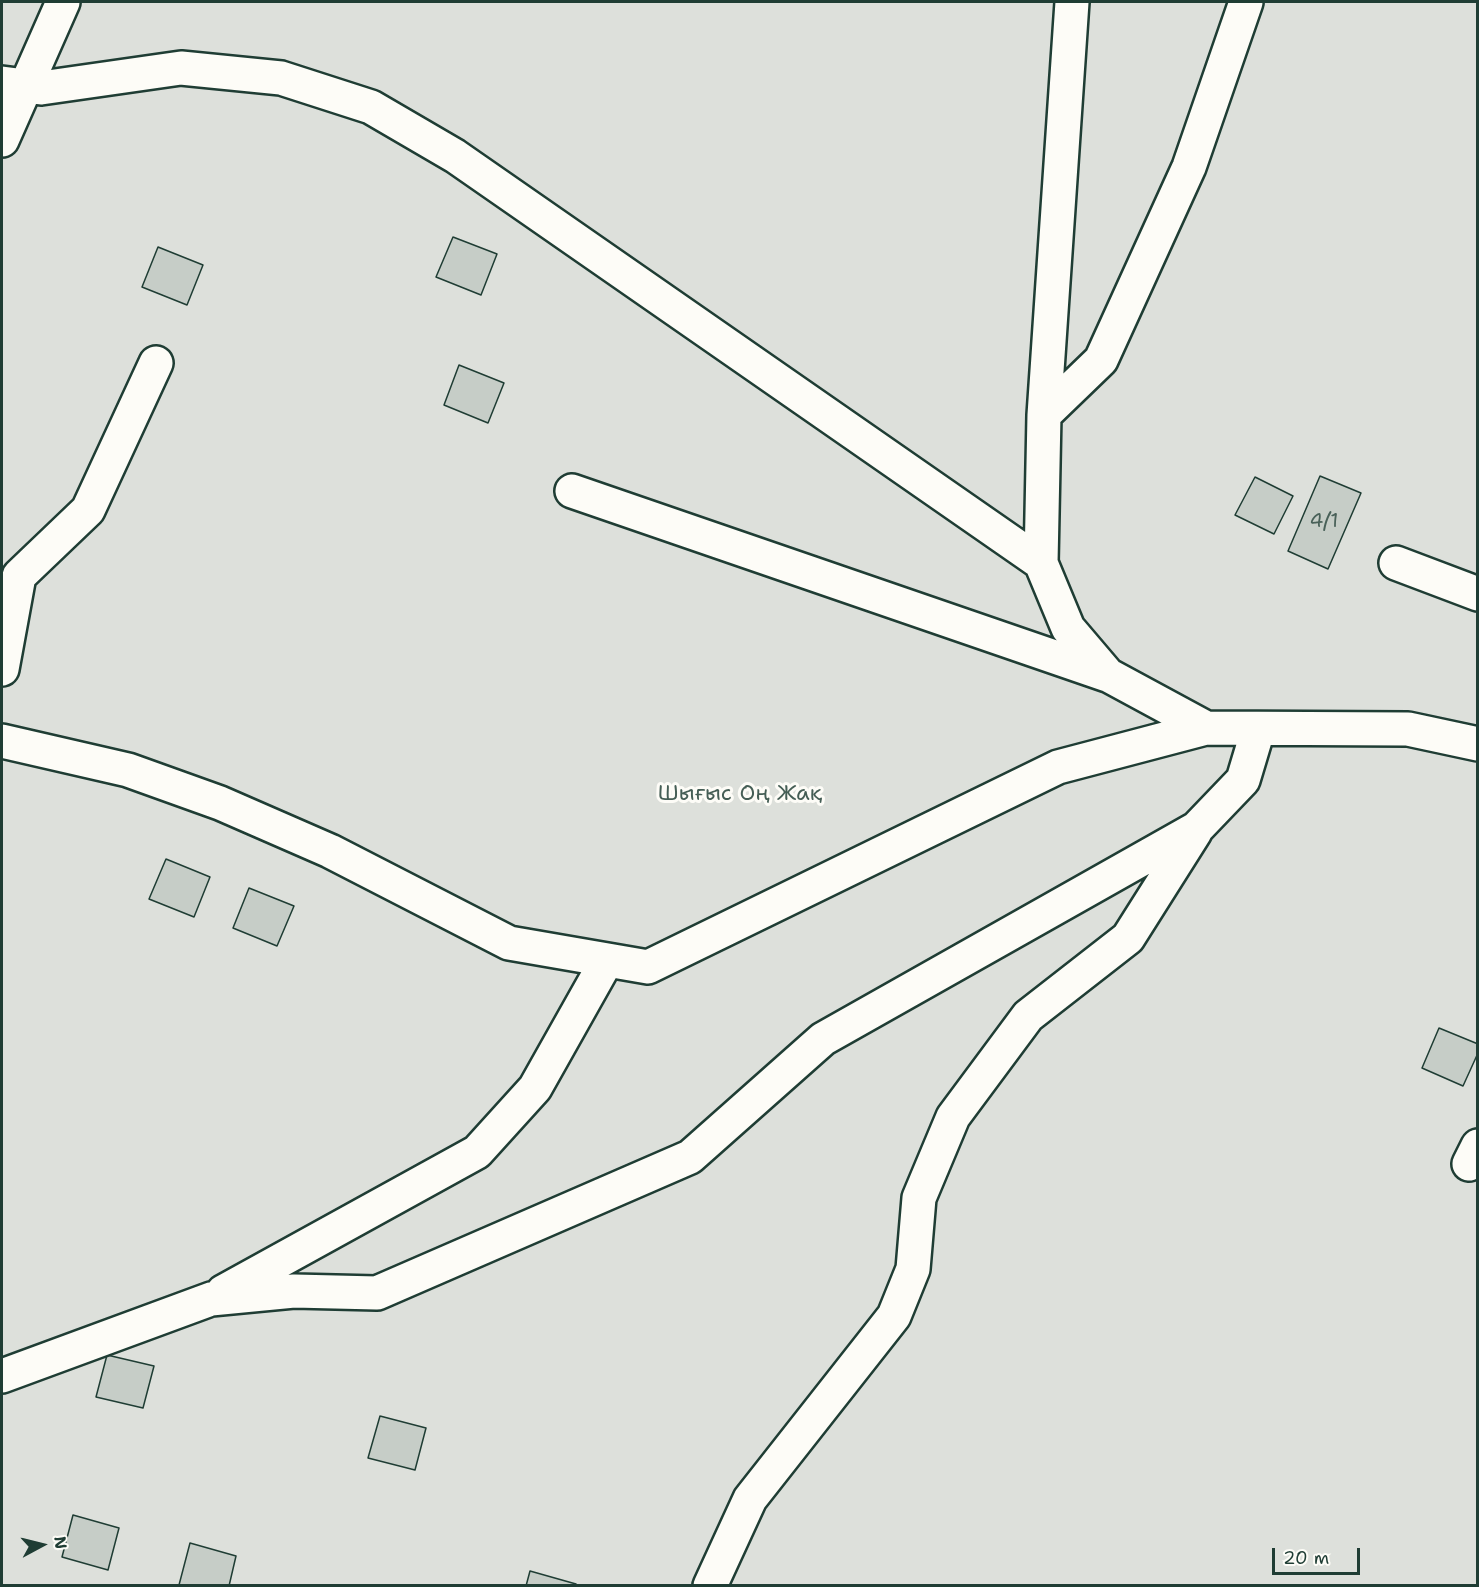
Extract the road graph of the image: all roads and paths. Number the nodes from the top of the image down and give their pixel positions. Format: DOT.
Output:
graph roads {
  1 [pos="63,2"];
  2 [pos="1072,2"];
  3 [pos="1246,2"];
  4 [pos="13,85"];
  5 [pos="2,140"];
  6 [pos="156,363"];
  7 [pos="1044,415"];
  8 [pos="572,491"];
  9 [pos="1041,563"];
  10 [pos="1396,563"];
  11 [pos="1478,594"];
  12 [pos="2,669"];
  13 [pos="1108,675"];
  14 [pos="1206,728"];
  15 [pos="1258,730"];
  16 [pos="2,741"];
  17 [pos="1478,744"];
  18 [pos="1197,828"];
  19 [pos="607,960"];
  20 [pos="211,1299"];
  21 [pos="2,1376"];
  22 [pos="710,1586"];
  1 -- 4 [label="lane"];
  2 -- 7 [label="lane"];
  3 -- 7 [label="lane"];
  4 -- 5 [label="lane"];
  4 -- 9 [label="lane"];
  6 -- 12 [label="lane"];
  7 -- 9 [label="lane"];
  8 -- 13 [label="lane"];
  9 -- 13 [label="lane"];
  10 -- 11 [label="lane"];
  13 -- 14 [label="lane"];
  14 -- 15 [label="lane"];
  14 -- 19 [label="lane"];
  15 -- 17 [label="lane"];
  15 -- 18 [label="lane"];
  16 -- 19 [label="lane"];
  18 -- 20 [label="lane"];
  18 -- 22 [label="lane"];
  19 -- 20 [label="lane"];
  20 -- 21 [label="lane"];
}
